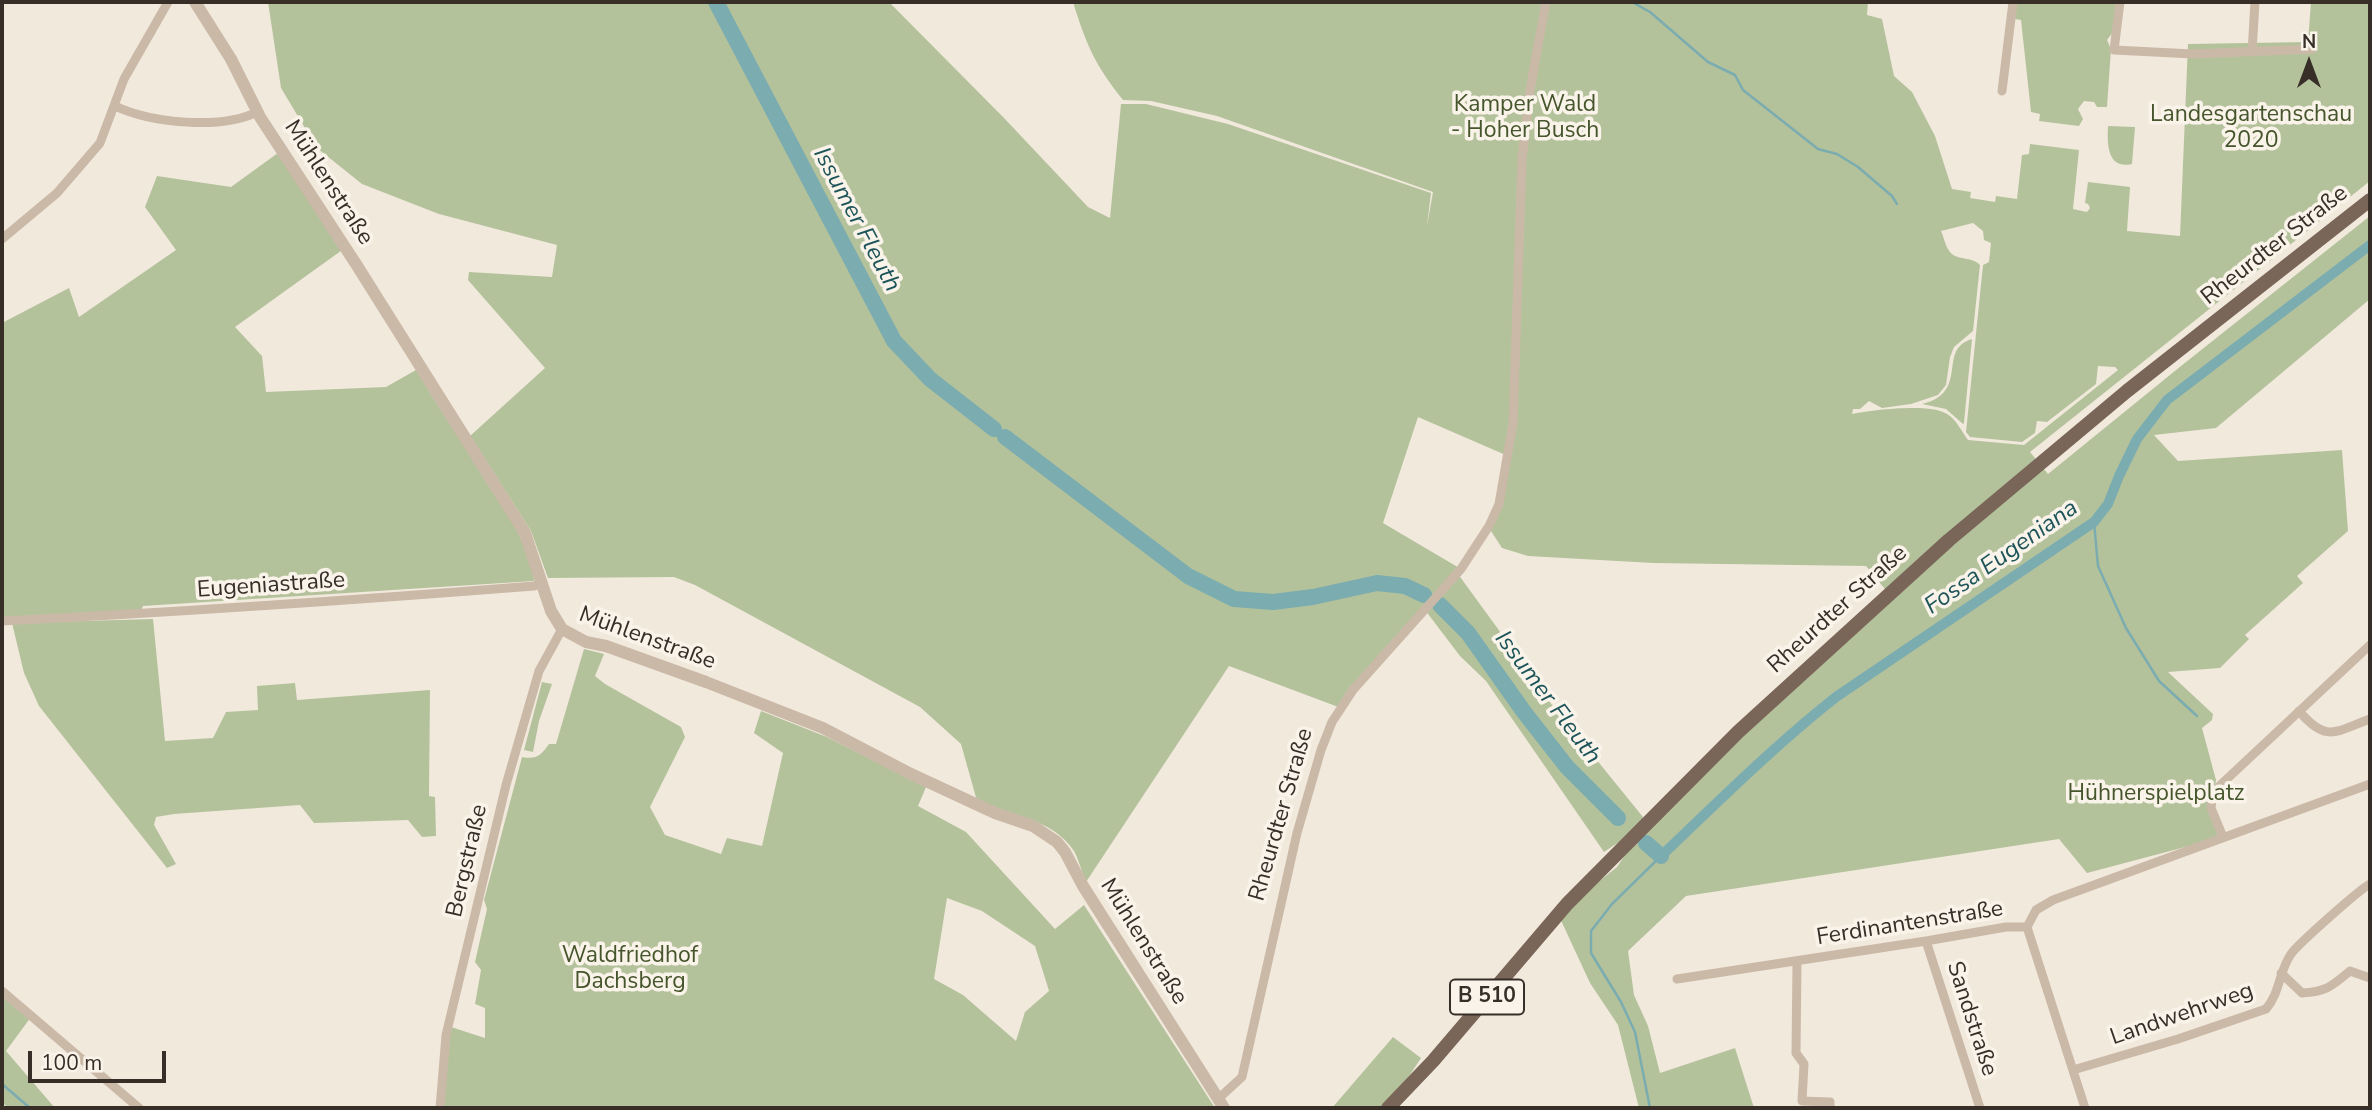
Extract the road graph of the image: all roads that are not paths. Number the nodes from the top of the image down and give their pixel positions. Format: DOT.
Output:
graph roads {
  1 [pos="168,2"];
  2 [pos="195,2"];
  3 [pos="1546,2"];
  4 [pos="2013,2"];
  5 [pos="2120,2"];
  6 [pos="2255,2"];
  7 [pos="2313,49"];
  8 [pos="2252,52"];
  9 [pos="2002,91"];
  10 [pos="115,106"];
  11 [pos="257,112"];
  12 [pos="2370,200"];
  13 [pos="2,239"];
  14 [pos="542,583"];
  15 [pos="2,621"];
  16 [pos="562,629"];
  17 [pos="2370,645"];
  18 [pos="2298,711"];
  19 [pos="2370,719"];
  20 [pos="2370,784"];
  21 [pos="2224,837"];
  22 [pos="2370,884"];
  23 [pos="2027,927"];
  24 [pos="1926,941"];
  25 [pos="1797,962"];
  26 [pos="2281,973"];
  27 [pos="2370,978"];
  28 [pos="1677,979"];
  29 [pos="2,991"];
  30 [pos="2073,1070"];
  31 [pos="1221,1104"];
  32 [pos="139,1108"];
  33 [pos="440,1108"];
  34 [pos="1388,1108"];
  35 [pos="1830,1108"];
  36 [pos="1980,1108"];
  37 [pos="2085,1108"];
  1 -- 10 [label="street"];
  2 -- 11 [label="street, Mühlenstraße"];
  3 -- 31 [label="street, Rheurdter Straße"];
  4 -- 9 [label="street"];
  5 -- 8 [label="street"];
  6 -- 8 [label="street"];
  7 -- 8 [label="street"];
  10 -- 11 [label="street"];
  10 -- 13 [label="street"];
  11 -- 14 [label="street, Mühlenstraße"];
  12 -- 34 [label="main road, Rheurdter Straße / B 510"];
  14 -- 15 [label="street, Eugeniastraße"];
  14 -- 16 [label="street, Mühlenstraße"];
  16 -- 31 [label="street, Mühlenstraße"];
  16 -- 33 [label="street, Bergstraße"];
  17 -- 18 [label="street"];
  18 -- 19 [label="street"];
  18 -- 21 [label="street"];
  20 -- 21 [label="street, Ferdinantenstraße"];
  21 -- 23 [label="street, Ferdinantenstraße"];
  22 -- 26 [label="street, Landwehrweg"];
  23 -- 24 [label="street, Ferdinantenstraße"];
  23 -- 30 [label="street"];
  24 -- 25 [label="street, Ferdinantenstraße"];
  24 -- 36 [label="street, Sandstraße"];
  25 -- 28 [label="street, Ferdinantenstraße"];
  25 -- 35 [label="street"];
  26 -- 27 [label="street, Landwehrweg"];
  26 -- 30 [label="street, Landwehrweg"];
  29 -- 32 [label="street"];
  30 -- 37 [label="street"];
}
